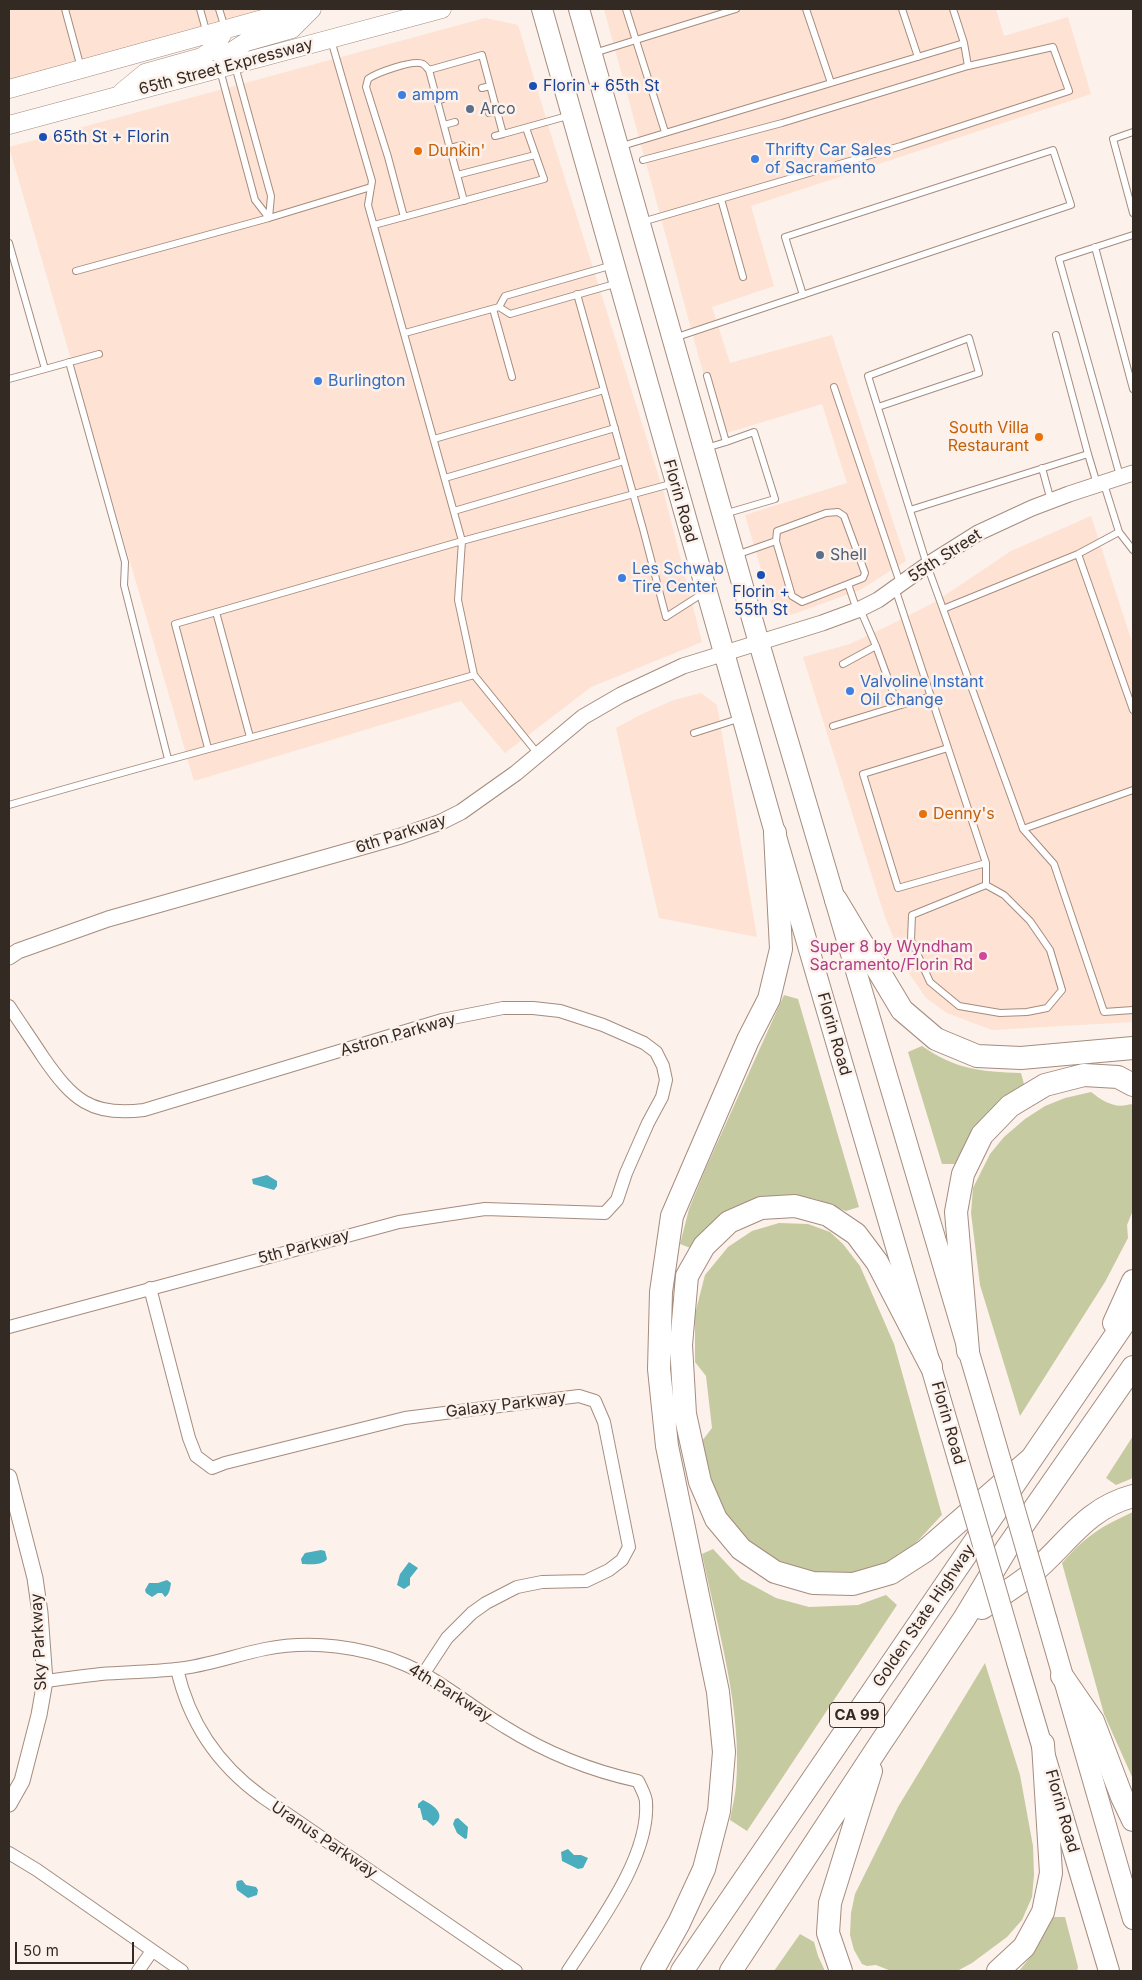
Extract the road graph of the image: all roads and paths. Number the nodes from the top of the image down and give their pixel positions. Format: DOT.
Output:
graph roads {
  1 [pos="65,9"];
  2 [pos="200,9"];
  3 [pos="219,9"];
  4 [pos="299,9"];
  5 [pos="312,9"];
  6 [pos="442,9"];
  7 [pos="542,9"];
  8 [pos="580,9"];
  9 [pos="626,9"];
  10 [pos="736,9"];
  11 [pos="806,9"];
  12 [pos="902,9"];
  13 [pos="954,9"];
  14 [pos="225,30"];
  15 [pos="207,34"];
  16 [pos="331,39"];
  17 [pos="635,40"];
  18 [pos="964,43"];
  19 [pos="592,53"];
  20 [pos="918,57"];
  21 [pos="968,66"];
  22 [pos="227,67"];
  23 [pos="81,69"];
  24 [pos="429,70"];
  25 [pos="830,83"];
  26 [pos="490,86"];
  27 [pos="482,88"];
  28 [pos="11,90"];
  29 [pos="118,96"];
  30 [pos="449,97"];
  31 [pos="437,101"];
  32 [pos="497,111"];
  33 [pos="489,113"];
  34 [pos="572,115"];
  35 [pos="456,122"];
  36 [pos="9,125"];
  37 [pos="444,125"];
  38 [pos="526,128"];
  39 [pos="665,132"];
  40 [pos="1133,132"];
  41 [pos="503,134"];
  42 [pos="495,136"];
  43 [pos="462,145"];
  44 [pos="618,146"];
  45 [pos="450,148"];
  46 [pos="535,155"];
  47 [pos="643,160"];
  48 [pos="457,176"];
  49 [pos="371,187"];
  50 [pos="721,199"];
  51 [pos="464,201"];
  52 [pos="1133,213"];
  53 [pos="404,217"];
  54 [pos="269,218"];
  55 [pos="640,223"];
  56 [pos="374,225"];
  57 [pos="1133,235"];
  58 [pos="9,243"];
  59 [pos="1095,247"];
  60 [pos="76,271"];
  61 [pos="616,273"];
  62 [pos="743,277"];
  63 [pos="577,294"];
  64 [pos="803,295"];
  65 [pos="496,308"];
  66 [pos="404,333"];
  67 [pos="1056,335"];
  68 [pos="673,339"];
  69 [pos="99,354"];
  70 [pos="69,362"];
  71 [pos="45,369"];
  72 [pos="707,376"];
  73 [pos="512,377"];
  74 [pos="9,380"];
  75 [pos="834,387"];
  76 [pos="1133,389"];
  77 [pos="604,390"];
  78 [pos="878,406"];
  79 [pos="615,428"];
  80 [pos="434,439"];
  81 [pos="726,442"];
  82 [pos="704,449"];
  83 [pos="1088,454"];
  84 [pos="624,461"];
  85 [pos="1042,468"];
  86 [pos="1127,475"];
  87 [pos="444,478"];
  88 [pos="675,483"];
  89 [pos="1100,484"];
  90 [pos="634,494"];
  91 [pos="1050,501"];
  92 [pos="910,510"];
  93 [pos="454,511"];
  94 [pos="723,514"];
  95 [pos="1119,532"];
  96 [pos="462,541"];
  97 [pos="776,542"];
  98 [pos="1133,550"];
  99 [pos="1078,554"];
  100 [pos="734,555"];
  101 [pos="927,565"];
  102 [pos="848,584"];
  103 [pos="898,586"];
  104 [pos="706,592"];
  105 [pos="943,609"];
  106 [pos="858,610"];
  107 [pos="216,612"];
  108 [pos="759,642"];
  109 [pos="876,646"];
  110 [pos="723,653"];
  111 [pos="843,664"];
  112 [pos="474,675"];
  113 [pos="931,696"];
  114 [pos="898,706"];
  115 [pos="1133,710"];
  116 [pos="742,717"];
  117 [pos="833,726"];
  118 [pos="694,733"];
  119 [pos="250,737"];
  120 [pos="208,748"];
  121 [pos="948,748"];
  122 [pos="538,754"];
  123 [pos="168,759"];
  124 [pos="1133,790"];
  125 [pos="9,805"];
  126 [pos="1023,829"];
  127 [pos="775,833"];
  128 [pos="986,863"];
  129 [pos="986,885"];
  130 [pos="836,900"];
  131 [pos="9,957"];
  132 [pos="9,1006"];
  133 [pos="1133,1010"];
  134 [pos="1133,1048"];
  135 [pos="1133,1085"];
  136 [pos="605,1213"];
  137 [pos="1133,1281"];
  138 [pos="150,1288"];
  139 [pos="1133,1310"];
  140 [pos="9,1327"];
  141 [pos="968,1351"];
  142 [pos="931,1366"];
  143 [pos="1096,1366"];
  144 [pos="1133,1367"];
  145 [pos="1032,1458"];
  146 [pos="9,1477"];
  147 [pos="1133,1496"];
  148 [pos="964,1619"];
  149 [pos="177,1669"];
  150 [pos="424,1673"];
  151 [pos="1062,1676"];
  152 [pos="45,1681"];
  153 [pos="880,1744"];
  154 [pos="1043,1744"];
  155 [pos="9,1804"];
  156 [pos="1133,1820"];
  157 [pos="9,1853"];
  158 [pos="1133,1919"];
  159 [pos="152,1951"];
  160 [pos="138,1971"];
  161 [pos="182,1971"];
  162 [pos="516,1971"];
  163 [pos="568,1971"];
  164 [pos="652,1971"];
  165 [pos="682,1971"];
  166 [pos="730,1971"];
  167 [pos="841,1971"];
  168 [pos="998,1971"];
  169 [pos="1109,1971"];
  1 -- 23 [label="lane"];
  2 -- 15 [label="lane"];
  3 -- 14 [label="lane"];
  4 -- 14 [label="main road"];
  5 -- 22 [label="main road"];
  6 -- 16 [label="main road, 65th Street Expressway"];
  7 -- 34 [label="main road, Florin Road"];
  8 -- 19 [label="main road"];
  9 -- 17 [label="lane"];
  10 -- 17 [label="lane"];
  11 -- 25 [label="lane"];
  12 -- 20 [label="lane"];
  13 -- 18 [label="lane"];
  14 -- 15 [label="main road"];
  14 -- 29 [label="main road"];
  15 -- 23 [label="main road"];
  16 -- 22 [label="main road, 65th Street Expressway"];
  16 -- 49 [label="lane"];
  17 -- 19 [label="lane"];
  17 -- 39 [label="lane"];
  18 -- 20 [label="lane"];
  18 -- 21 [label="lane"];
  19 -- 44 [label="main road"];
  20 -- 25 [label="lane"];
  21 -- 47 [label="lane"];
  21 -- 50 [label="lane"];
  22 -- 29 [label="main road, 65th Street Expressway"];
  22 -- 54 [label="lane"];
  22 -- 54 [label="lane"];
  23 -- 28 [label="main road"];
  24 -- 26 [label="lane"];
  24 -- 31 [label="lane"];
  24 -- 53 [label="lane"];
  25 -- 39 [label="lane"];
  26 -- 27 [label="lane"];
  26 -- 32 [label="lane"];
  29 -- 36 [label="main road, 65th Street Expressway"];
  30 -- 31 [label="lane"];
  31 -- 37 [label="lane"];
  32 -- 33 [label="lane"];
  32 -- 41 [label="lane"];
  34 -- 38 [label="lane"];
  34 -- 61 [label="main road, Florin Road"];
  35 -- 37 [label="lane"];
  37 -- 45 [label="lane"];
  38 -- 41 [label="lane"];
  38 -- 46 [label="lane"];
  39 -- 44 [label="lane"];
  40 -- 52 [label="lane"];
  41 -- 42 [label="lane"];
  43 -- 45 [label="lane"];
  44 -- 55 [label="main road"];
  45 -- 48 [label="lane"];
  46 -- 48 [label="lane"];
  46 -- 51 [label="lane"];
  48 -- 51 [label="lane"];
  49 -- 54 [label="lane"];
  49 -- 56 [label="lane"];
  50 -- 55 [label="lane"];
  50 -- 62 [label="lane"];
  51 -- 53 [label="lane"];
  53 -- 56 [label="lane"];
  54 -- 60 [label="lane"];
  55 -- 68 [label="main road"];
  56 -- 66 [label="lane"];
  57 -- 59 [label="lane"];
  58 -- 71 [label="lane"];
  59 -- 76 [label="lane"];
  59 -- 86 [label="lane"];
  61 -- 63 [label="lane"];
  61 -- 65 [label="lane"];
  61 -- 88 [label="main road, Florin Road"];
  63 -- 65 [label="lane"];
  63 -- 77 [label="lane"];
  64 -- 64 [label="lane"];
  64 -- 68 [label="lane"];
  65 -- 66 [label="lane"];
  65 -- 73 [label="lane"];
  66 -- 80 [label="lane"];
  67 -- 83 [label="lane"];
  68 -- 82 [label="main road"];
  69 -- 70 [label="lane"];
  70 -- 71 [label="lane"];
  70 -- 123 [label="lane"];
  71 -- 74 [label="lane"];
  72 -- 81 [label="lane"];
  75 -- 103 [label="lane"];
  77 -- 79 [label="lane"];
  77 -- 80 [label="lane"];
  78 -- 78 [label="lane"];
  78 -- 92 [label="lane"];
  79 -- 84 [label="lane"];
  79 -- 87 [label="lane"];
  80 -- 87 [label="lane"];
  81 -- 82 [label="lane"];
  81 -- 94 [label="lane"];
  82 -- 94 [label="main road"];
  83 -- 85 [label="lane"];
  83 -- 89 [label="lane"];
  84 -- 90 [label="lane"];
  84 -- 93 [label="lane"];
  85 -- 91 [label="lane"];
  85 -- 92 [label="lane"];
  86 -- 89 [label="street, 55th Street"];
  87 -- 93 [label="lane"];
  88 -- 90 [label="lane"];
  88 -- 104 [label="main road, Florin Road"];
  89 -- 91 [label="street, 55th Street"];
  89 -- 95 [label="lane"];
  90 -- 96 [label="lane"];
  90 -- 104 [label="lane"];
  91 -- 101 [label="street, 55th Street"];
  92 -- 101 [label="lane"];
  93 -- 96 [label="lane"];
  94 -- 100 [label="main road"];
  95 -- 98 [label="lane"];
  95 -- 99 [label="lane"];
  96 -- 107 [label="lane"];
  96 -- 112 [label="lane"];
  97 -- 100 [label="lane"];
  97 -- 102 [label="lane"];
  97 -- 102 [label="lane"];
  99 -- 105 [label="lane"];
  99 -- 115 [label="lane"];
  100 -- 108 [label="main road"];
  101 -- 103 [label="street, 55th Street"];
  101 -- 105 [label="lane"];
  102 -- 106 [label="lane"];
  103 -- 106 [label="street, 55th Street"];
  103 -- 113 [label="lane"];
  104 -- 110 [label="main road, Florin Road"];
  105 -- 126 [label="lane"];
  106 -- 108 [label="street, 55th Street"];
  106 -- 109 [label="lane"];
  107 -- 119 [label="lane"];
  107 -- 120 [label="lane"];
  108 -- 110 [label="street, 6th Parkway"];
  108 -- 130 [label="main road"];
  109 -- 111 [label="lane"];
  109 -- 114 [label="lane"];
  110 -- 116 [label="main road, Florin Road"];
  110 -- 122 [label="street, 6th Parkway"];
  112 -- 119 [label="lane"];
  112 -- 122 [label="lane"];
  113 -- 114 [label="lane"];
  113 -- 121 [label="lane"];
  114 -- 117 [label="lane"];
  116 -- 118 [label="lane"];
  116 -- 127 [label="main road, Florin Road"];
  119 -- 120 [label="lane"];
  120 -- 123 [label="lane"];
  121 -- 128 [label="lane"];
  121 -- 128 [label="lane"];
  122 -- 131 [label="street, 6th Parkway"];
  123 -- 125 [label="lane"];
  124 -- 126 [label="lane"];
  126 -- 133 [label="lane"];
  127 -- 142 [label="main road, Florin Road"];
  127 -- 164 [label="highway"];
  128 -- 129 [label="lane"];
  129 -- 129 [label="lane"];
  130 -- 134 [label="highway"];
  130 -- 141 [label="main road"];
  132 -- 136 [label="street, Astron Parkway"];
  135 -- 141 [label="highway"];
  136 -- 138 [label="street, 5th Parkway"];
  137 -- 143 [label="highway"];
  138 -- 140 [label="street, 5th Parkway"];
  138 -- 150 [label="street, Galaxy Parkway"];
  139 -- 143 [label="highway, Golden State Highway / CA 99"];
  141 -- 151 [label="main road, bridge"];
  142 -- 145 [label="highway"];
  142 -- 154 [label="main road, Florin Road, bridge"];
  143 -- 145 [label="highway, Golden State Highway / CA 99"];
  144 -- 148 [label="highway, Golden State Highway / CA 99"];
  145 -- 165 [label="highway, Golden State Highway / CA 99"];
  146 -- 152 [label="street, Sky Parkway"];
  147 -- 148 [label="highway"];
  148 -- 153 [label="highway, Golden State Highway / CA 99"];
  149 -- 150 [label="street, 4th Parkway"];
  149 -- 152 [label="street, 4th Parkway"];
  149 -- 162 [label="street, Uranus Parkway"];
  150 -- 163 [label="street, 4th Parkway"];
  151 -- 156 [label="highway"];
  151 -- 158 [label="main road"];
  152 -- 155 [label="street, Sky Parkway"];
  153 -- 166 [label="highway, Golden State Highway / CA 99"];
  153 -- 167 [label="highway"];
  154 -- 168 [label="highway"];
  154 -- 169 [label="main road, Florin Road"];
  157 -- 159 [label="street"];
  159 -- 160 [label="street"];
  159 -- 161 [label="street"];
}
